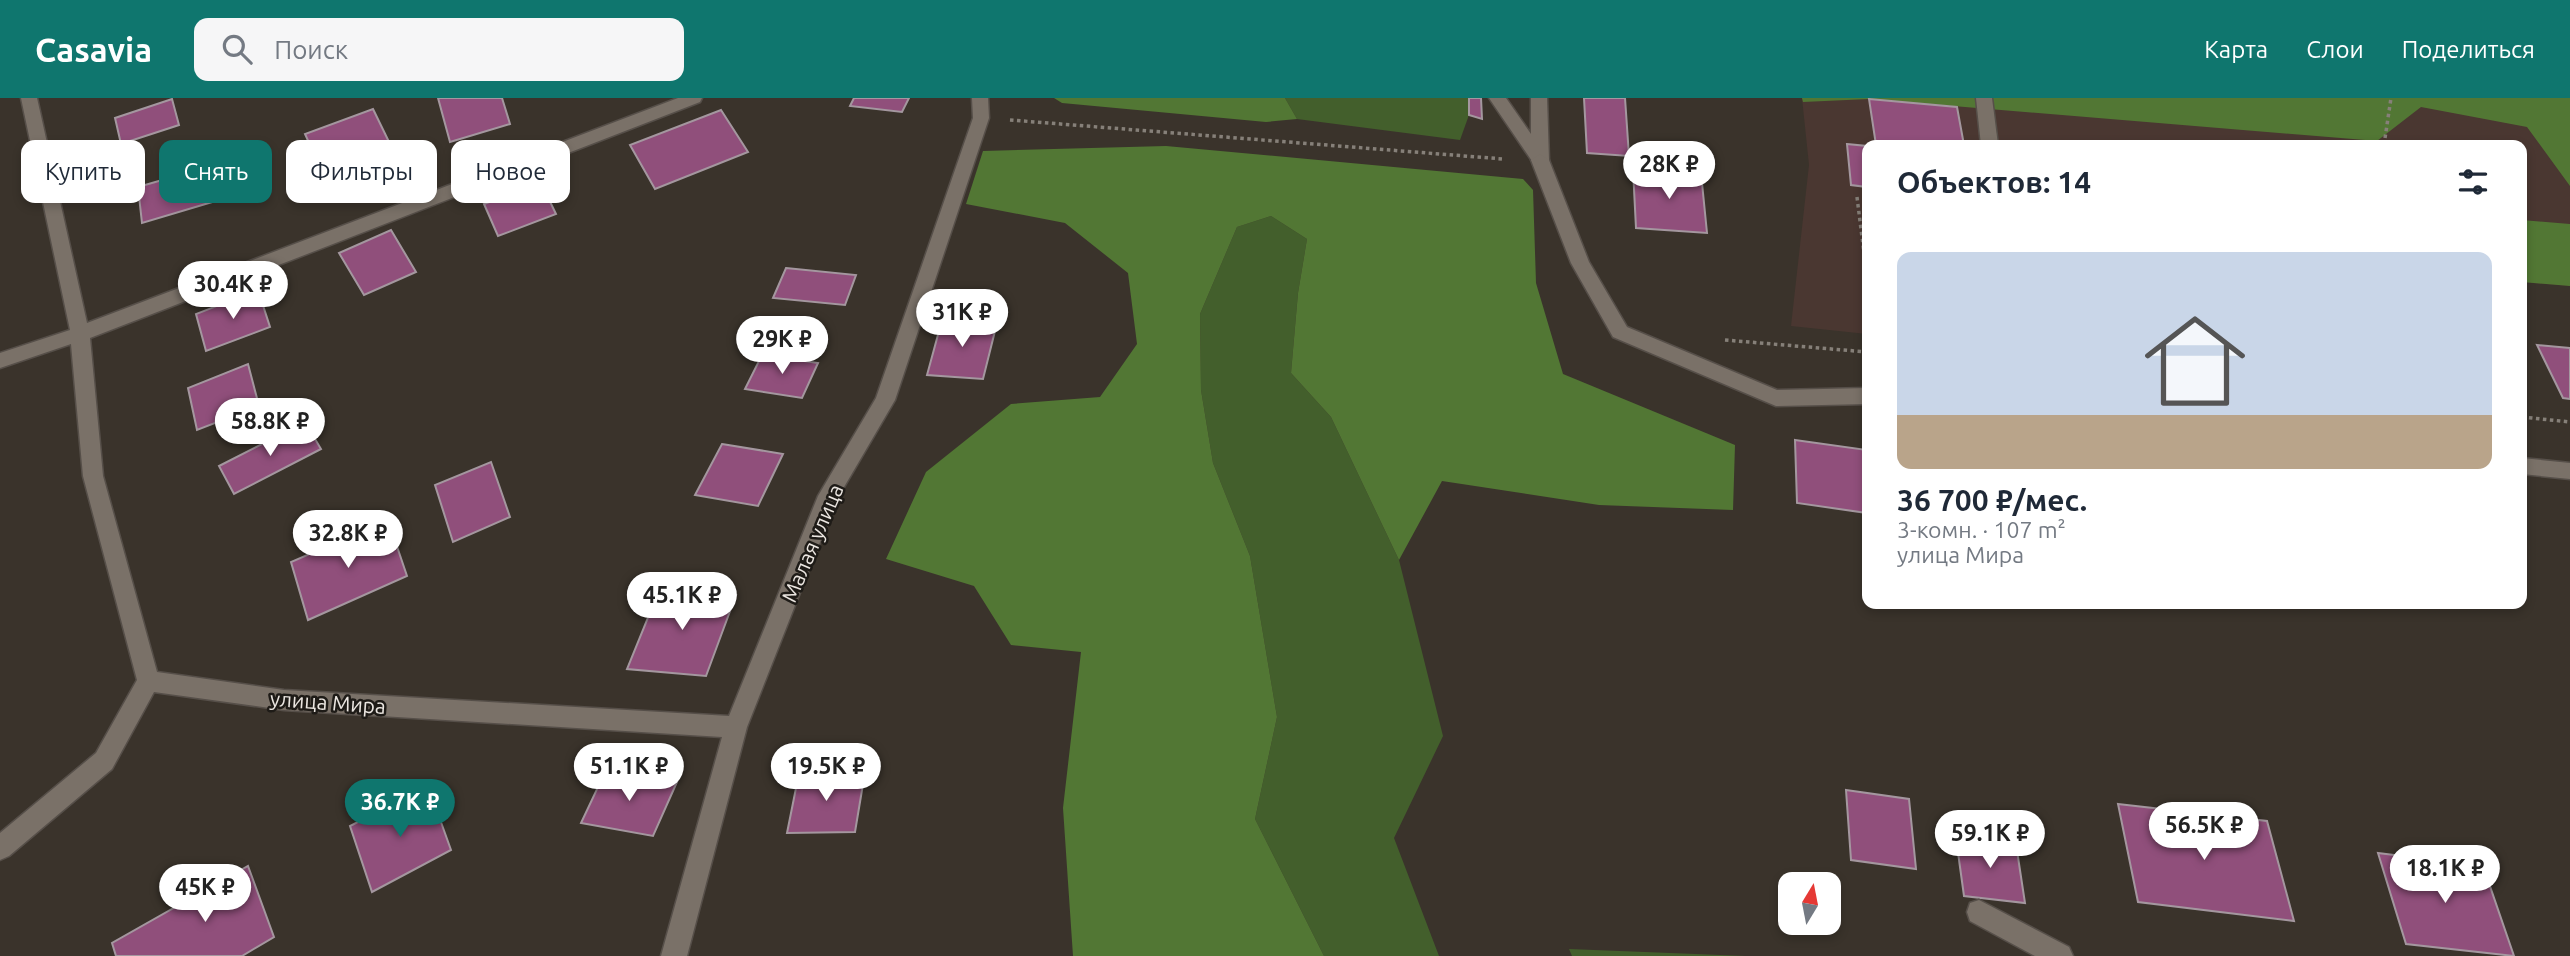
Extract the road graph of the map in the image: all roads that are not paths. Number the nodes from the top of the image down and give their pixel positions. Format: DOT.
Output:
graph roads {
  1 [pos="29,98"];
  2 [pos="694,98"];
  3 [pos="1497,98"];
  4 [pos="1539,98"];
  5 [pos="1984,98"];
  6 [pos="980,108"];
  7 [pos="1989,140"];
  8 [pos="1540,160"];
  9 [pos="80,334"];
  10 [pos="0,361"];
  11 [pos="1862,396"];
  12 [pos="2527,467"];
  13 [pos="2570,471"];
  14 [pos="148,681"];
  15 [pos="736,727"];
  16 [pos="0,848"];
  17 [pos="1979,912"];
  18 [pos="674,956"];
  19 [pos="2060,956"];
  1 -- 9 [label="street"];
  2 -- 9 [label="street"];
  3 -- 8 [label="street"];
  4 -- 8 [label="street"];
  5 -- 7 [label="street"];
  6 -- 15 [label="street, Малая улица"];
  8 -- 11 [label="street"];
  9 -- 10 [label="street"];
  9 -- 14 [label="street"];
  12 -- 13 [label="street"];
  14 -- 15 [label="street, улица Мира"];
  14 -- 16 [label="street"];
  15 -- 18 [label="street, Малая улица"];
  17 -- 19 [label="street"];
}
